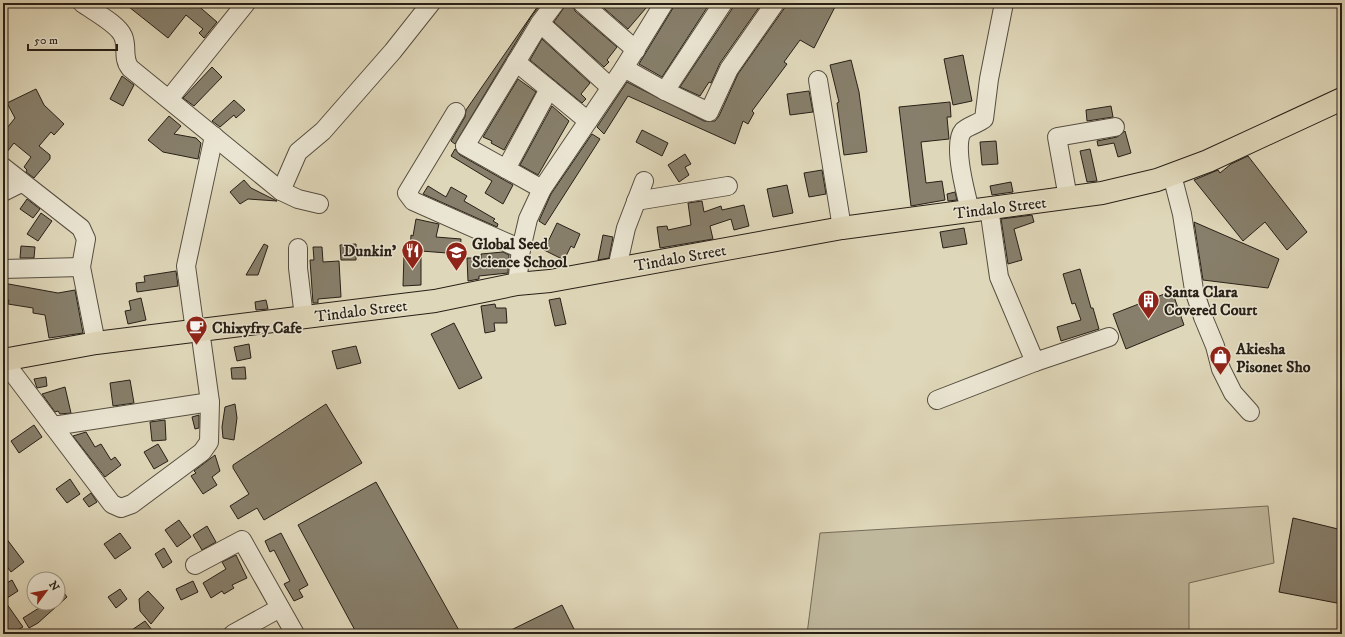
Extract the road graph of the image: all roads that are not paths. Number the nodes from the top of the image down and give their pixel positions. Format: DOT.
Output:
graph roads {
  1 [pos="82,3"];
  2 [pos="246,3"];
  3 [pos="431,3"];
  4 [pos="555,3"];
  5 [pos="582,3"];
  6 [pos="664,3"];
  7 [pos="724,3"];
  8 [pos="775,3"];
  9 [pos="1004,3"];
  10 [pos="540,22"];
  11 [pos="636,50"];
  12 [pos="516,62"];
  13 [pos="624,68"];
  14 [pos="818,80"];
  15 [pos="610,87"];
  16 [pos="549,89"];
  17 [pos="665,91"];
  18 [pos="169,99"];
  19 [pos="1342,99"];
  20 [pos="456,112"];
  21 [pos="588,121"];
  22 [pos="1115,127"];
  23 [pos="214,136"];
  24 [pos="3,167"];
  25 [pos="506,169"];
  26 [pos="1172,175"];
  27 [pos="644,181"];
  28 [pos="21,182"];
  29 [pos="728,186"];
  30 [pos="542,189"];
  31 [pos="281,190"];
  32 [pos="3,192"];
  33 [pos="1068,198"];
  34 [pos="636,201"];
  35 [pos="319,204"];
  36 [pos="980,209"];
  37 [pos="842,228"];
  38 [pos="298,248"];
  39 [pos="521,249"];
  40 [pos="81,267"];
  41 [pos="617,268"];
  42 [pos="3,269"];
  43 [pos="518,284"];
  44 [pos="304,317"];
  45 [pos="197,331"];
  46 [pos="1109,337"];
  47 [pos="96,343"];
  48 [pos="3,360"];
  49 [pos="1035,362"];
  50 [pos="937,400"];
  51 [pos="210,402"];
  52 [pos="1250,412"];
  53 [pos="53,426"];
  54 [pos="195,565"];
  55 [pos="280,608"];
  56 [pos="233,634"];
  57 [pos="294,634"];
  1 -- 18 [label="street"];
  2 -- 18 [label="street"];
  3 -- 31 [label="street"];
  4 -- 10 [label="street"];
  5 -- 11 [label="street"];
  6 -- 11 [label="street"];
  7 -- 17 [label="street"];
  8 -- 17 [label="street"];
  9 -- 36 [label="street"];
  10 -- 12 [label="street"];
  10 -- 15 [label="street"];
  11 -- 13 [label="street"];
  12 -- 16 [label="street"];
  12 -- 25 [label="street"];
  13 -- 15 [label="street"];
  13 -- 17 [label="street"];
  14 -- 37 [label="street"];
  15 -- 21 [label="street"];
  16 -- 21 [label="street"];
  16 -- 25 [label="street"];
  18 -- 23 [label="street"];
  19 -- 26 [label="main road, Tindalo Street"];
  20 -- 39 [label="street"];
  21 -- 30 [label="street"];
  22 -- 33 [label="street"];
  23 -- 31 [label="street"];
  23 -- 45 [label="street"];
  24 -- 28 [label="street"];
  25 -- 30 [label="street"];
  26 -- 33 [label="main road, Tindalo Street"];
  26 -- 52 [label="street"];
  27 -- 34 [label="street"];
  28 -- 32 [label="street"];
  28 -- 40 [label="street"];
  29 -- 34 [label="street"];
  30 -- 39 [label="street"];
  31 -- 35 [label="street"];
  33 -- 36 [label="main road, Tindalo Street"];
  34 -- 41 [label="street"];
  36 -- 37 [label="main road, Tindalo Street"];
  36 -- 49 [label="street"];
  37 -- 41 [label="main road, Tindalo Street"];
  38 -- 44 [label="street"];
  39 -- 43 [label="street"];
  40 -- 42 [label="street"];
  40 -- 47 [label="street"];
  41 -- 43 [label="main road, Tindalo Street"];
  43 -- 44 [label="main road, Tindalo Street"];
  44 -- 45 [label="main road, Tindalo Street"];
  45 -- 47 [label="main road, Tindalo Street"];
  45 -- 51 [label="street"];
  46 -- 49 [label="street"];
  47 -- 48 [label="main road, Tindalo Street"];
  48 -- 53 [label="street"];
  49 -- 50 [label="street"];
  51 -- 53 [label="street"];
  51 -- 53 [label="street"];
  54 -- 55 [label="street"];
  55 -- 56 [label="street"];
  55 -- 57 [label="street"];
}
